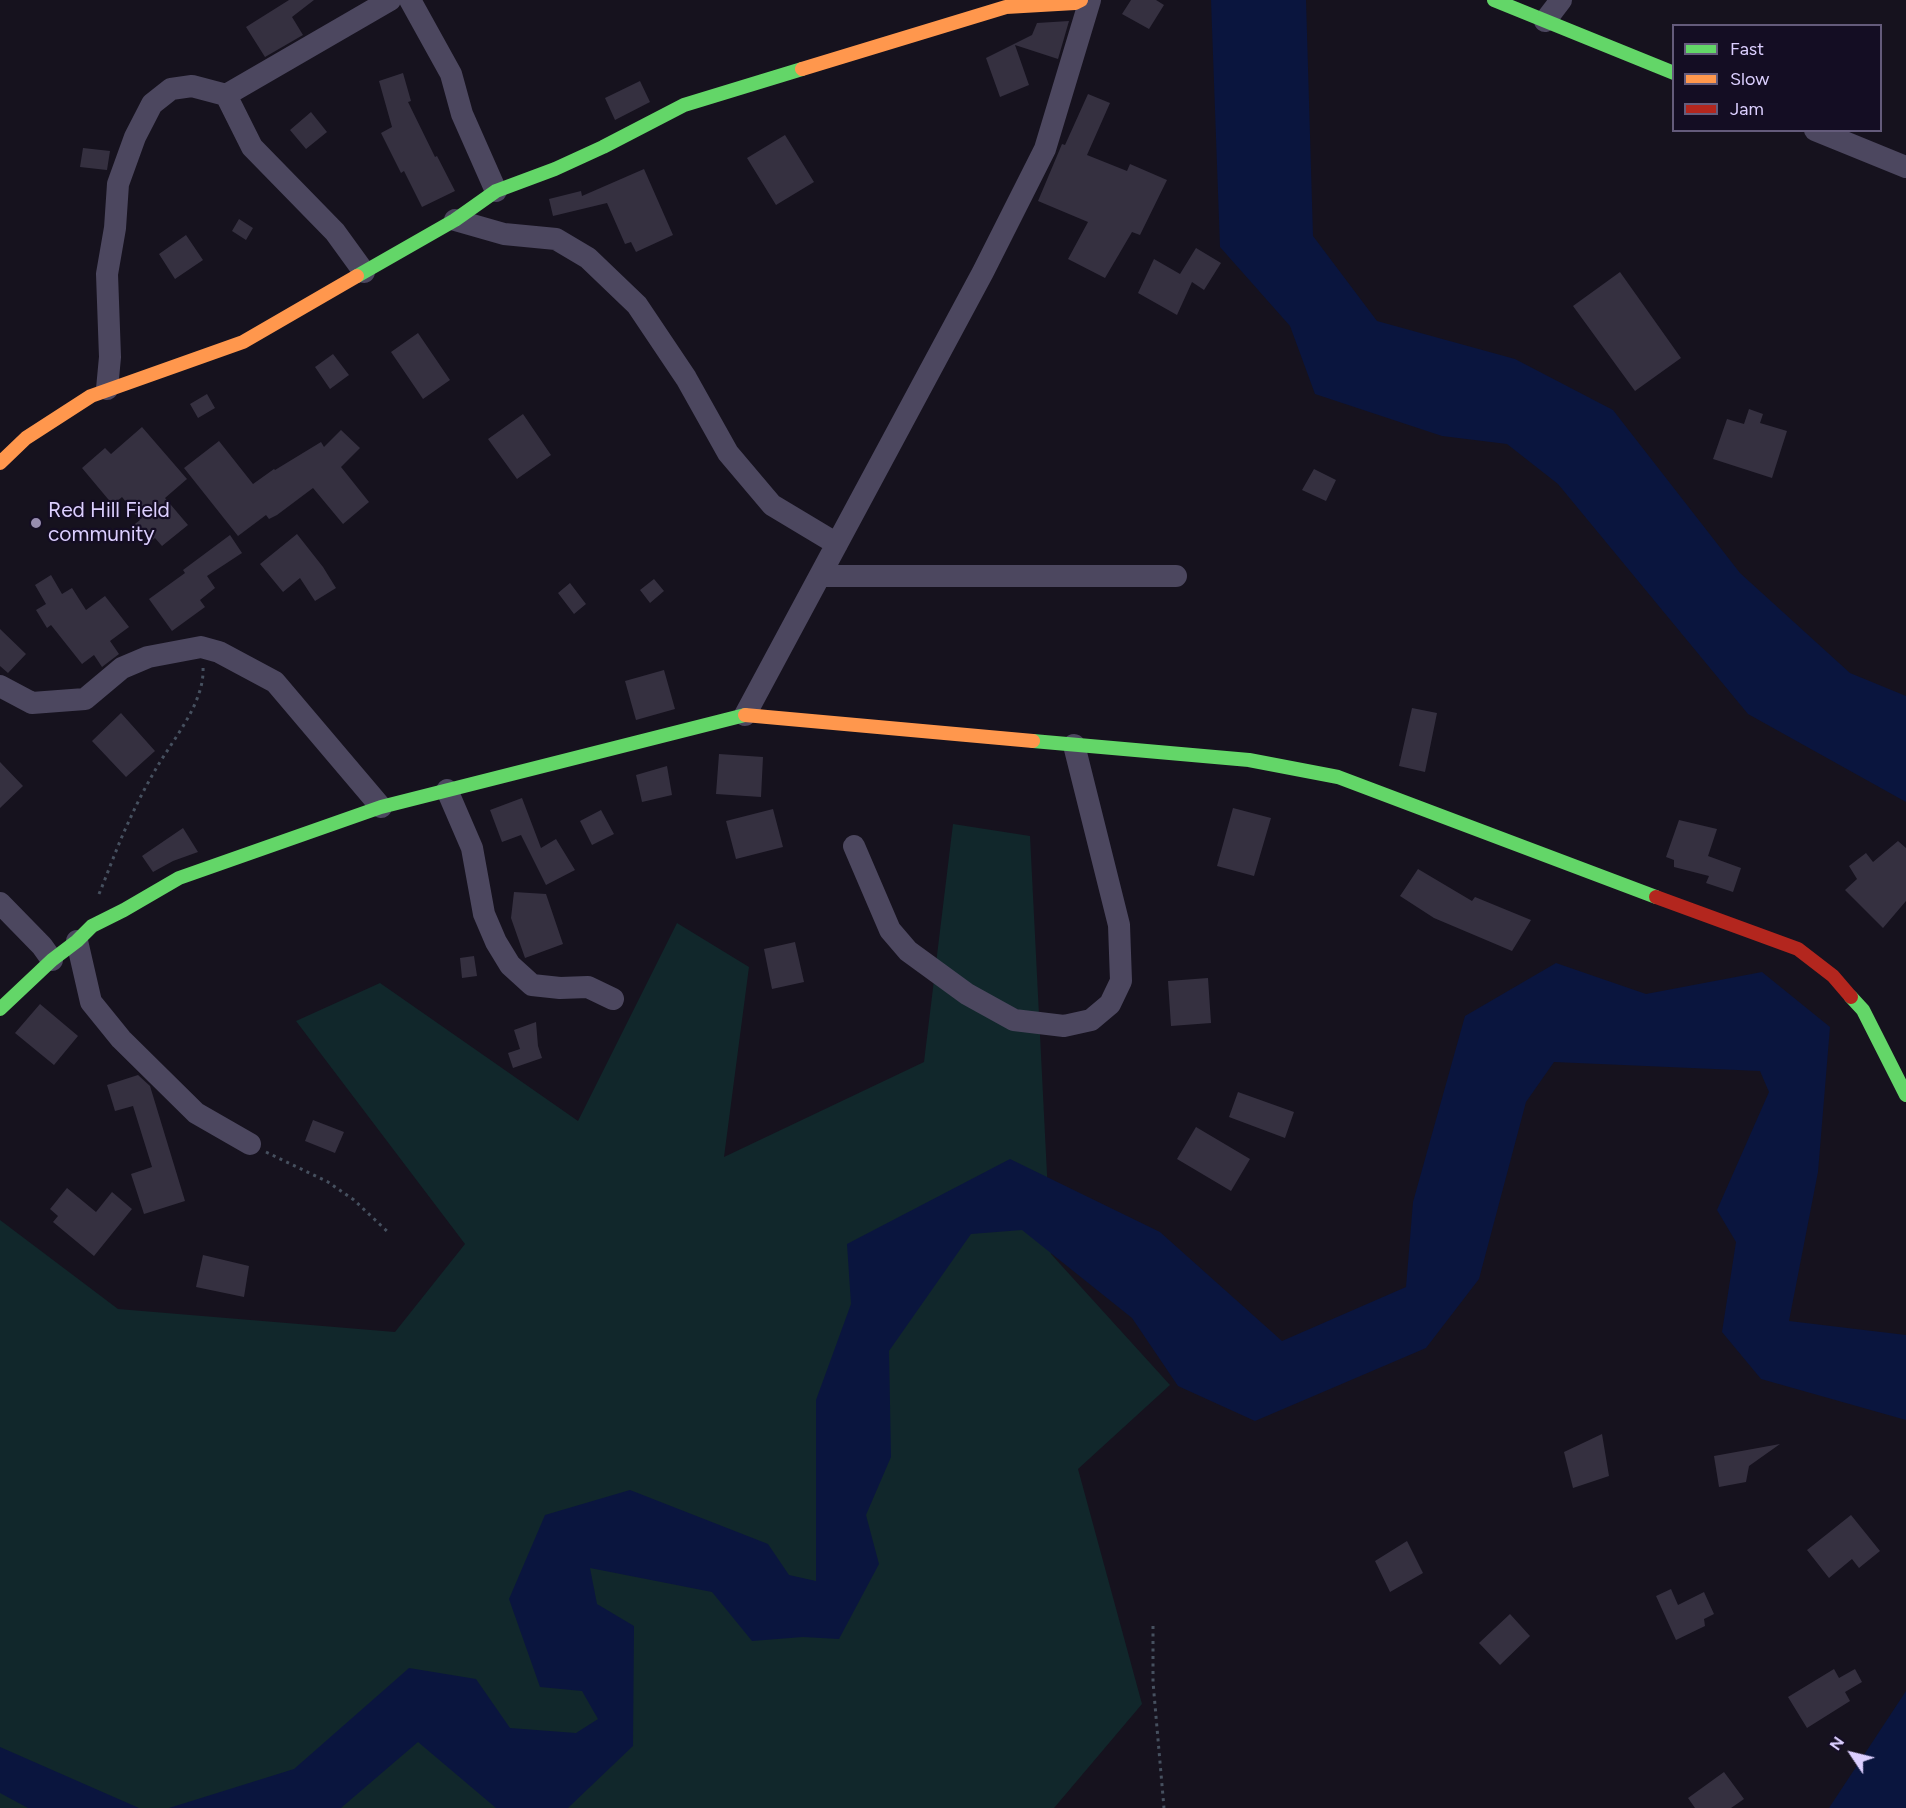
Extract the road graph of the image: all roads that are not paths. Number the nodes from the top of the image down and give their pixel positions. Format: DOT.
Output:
graph roads {
  1 [pos="390,0"];
  2 [pos="410,0"];
  3 [pos="1081,0"];
  4 [pos="1090,0"];
  5 [pos="1494,0"];
  6 [pos="1562,0"];
  7 [pos="1545,21"];
  8 [pos="1672,72"];
  9 [pos="226,95"];
  10 [pos="1820,132"];
  11 [pos="1906,167"];
  12 [pos="496,191"];
  13 [pos="455,220"];
  14 [pos="364,272"];
  15 [pos="107,389"];
  16 [pos="0,463"];
  17 [pos="837,544"];
  18 [pos="820,576"];
  19 [pos="1176,576"];
  20 [pos="0,686"];
  21 [pos="745,715"];
  22 [pos="1074,745"];
  23 [pos="447,790"];
  24 [pos="381,807"];
  25 [pos="854,846"];
  26 [pos="0,903"];
  27 [pos="77,941"];
  28 [pos="52,960"];
  29 [pos="613,999"];
  30 [pos="0,1009"];
  31 [pos="1906,1095"];
  32 [pos="250,1144"];
  1 -- 9 [label="street"];
  2 -- 12 [label="street"];
  3 -- 12 [label="street"];
  4 -- 17 [label="street"];
  5 -- 7 [label="street"];
  6 -- 7 [label="street"];
  7 -- 8 [label="street"];
  9 -- 14 [label="street"];
  9 -- 15 [label="street"];
  10 -- 11 [label="street"];
  12 -- 13 [label="street"];
  13 -- 14 [label="street"];
  13 -- 17 [label="street"];
  14 -- 15 [label="street"];
  15 -- 16 [label="street"];
  17 -- 18 [label="street"];
  18 -- 19 [label="street"];
  18 -- 21 [label="street"];
  20 -- 24 [label="street"];
  21 -- 22 [label="street"];
  21 -- 23 [label="street"];
  22 -- 25 [label="street"];
  22 -- 31 [label="street"];
  23 -- 24 [label="street"];
  23 -- 29 [label="street"];
  24 -- 27 [label="street"];
  26 -- 28 [label="street"];
  27 -- 28 [label="street"];
  27 -- 32 [label="street"];
  28 -- 30 [label="street"];
}
